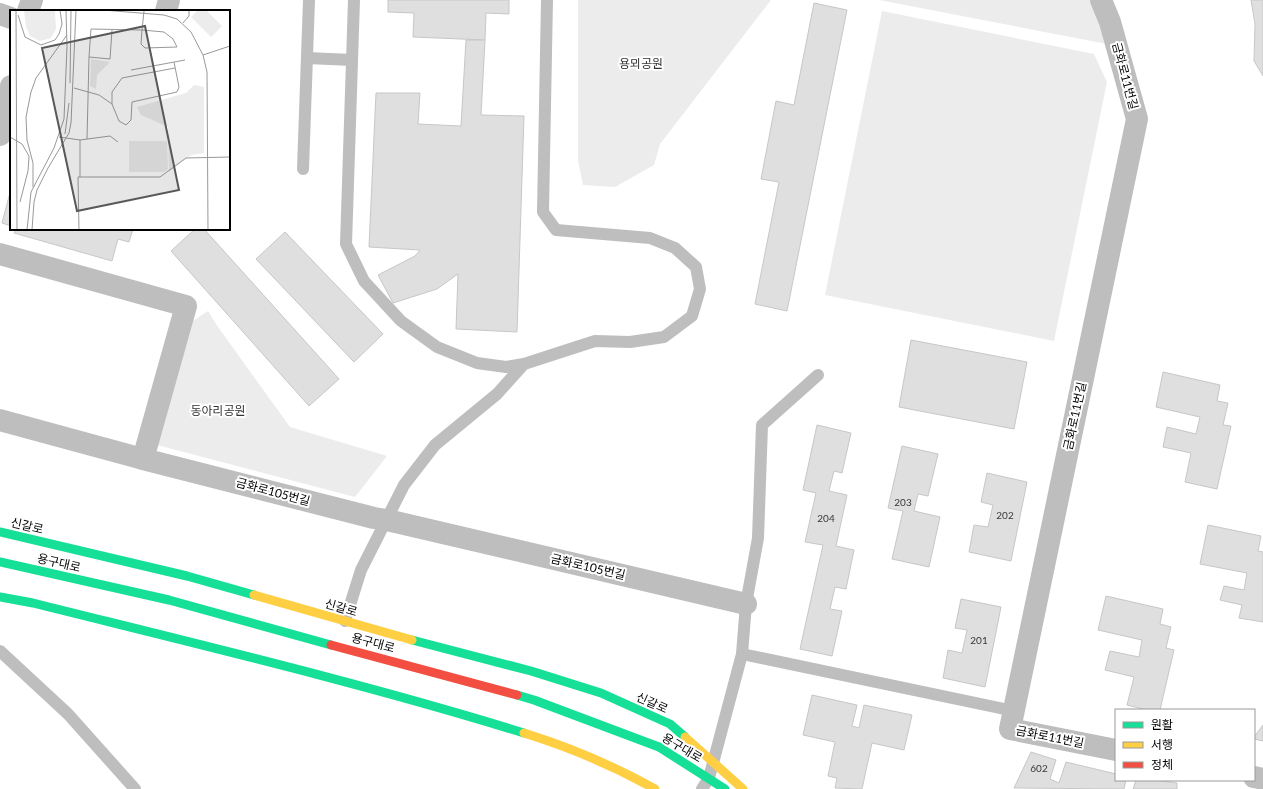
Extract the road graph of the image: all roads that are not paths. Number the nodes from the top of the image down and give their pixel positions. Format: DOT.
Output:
graph roads {
  1 [pos="32,0"];
  2 [pos="169,0"];
  3 [pos="308,0"];
  4 [pos="354,0"];
  5 [pos="547,0"];
  6 [pos="1101,0"];
  7 [pos="28,10"];
  8 [pos="166,10"];
  9 [pos="0,14"];
  10 [pos="10,18"];
  11 [pos="307,58"];
  12 [pos="352,60"];
  13 [pos="10,90"];
  14 [pos="0,135"];
  15 [pos="303,169"];
  16 [pos="0,254"];
  17 [pos="524,364"];
  18 [pos="818,376"];
  19 [pos="0,420"];
  20 [pos="144,459"];
  21 [pos="387,520"];
  22 [pos="0,532"];
  23 [pos="0,562"];
  24 [pos="0,597"];
  25 [pos="746,604"];
  26 [pos="345,621"];
  27 [pos="0,651"];
  28 [pos="742,654"];
  29 [pos="1014,711"];
  30 [pos="670,724"];
  31 [pos="1115,750"];
  32 [pos="714,763"];
  33 [pos="709,778"];
  34 [pos="135,789"];
  35 [pos="655,789"];
  36 [pos="702,789"];
  37 [pos="725,789"];
  38 [pos="743,789"];
  1 -- 7 [label="street"];
  2 -- 8 [label="street"];
  3 -- 11 [label="lane"];
  4 -- 12 [label="lane"];
  5 -- 17 [label="lane"];
  6 -- 29 [label="street, 금화로11번길"];
  9 -- 10 [label="street"];
  11 -- 12 [label="lane"];
  11 -- 15 [label="lane"];
  12 -- 17 [label="lane"];
  13 -- 14 [label="street"];
  16 -- 20 [label="street"];
  17 -- 21 [label="lane"];
  18 -- 25 [label="lane"];
  19 -- 20 [label="street, 금화로105번길"];
  20 -- 21 [label="street, 금화로105번길"];
  21 -- 25 [label="street, 금화로105번길"];
  21 -- 26 [label="lane"];
  22 -- 26 [label="main road, 신갈로"];
  23 -- 33 [label="main road, 용구대로"];
  24 -- 35 [label="main road"];
  25 -- 28 [label="lane"];
  26 -- 30 [label="main road, 신갈로"];
  27 -- 34 [label="lane"];
  28 -- 29 [label="lane"];
  28 -- 32 [label="lane"];
  29 -- 31 [label="street, 금화로11번길"];
  30 -- 32 [label="main road, 용구대로"];
  32 -- 33 [label="lane"];
  32 -- 38 [label="main road, 용구대로"];
  33 -- 36 [label="lane"];
  33 -- 37 [label="main road, 용구대로"];
}
